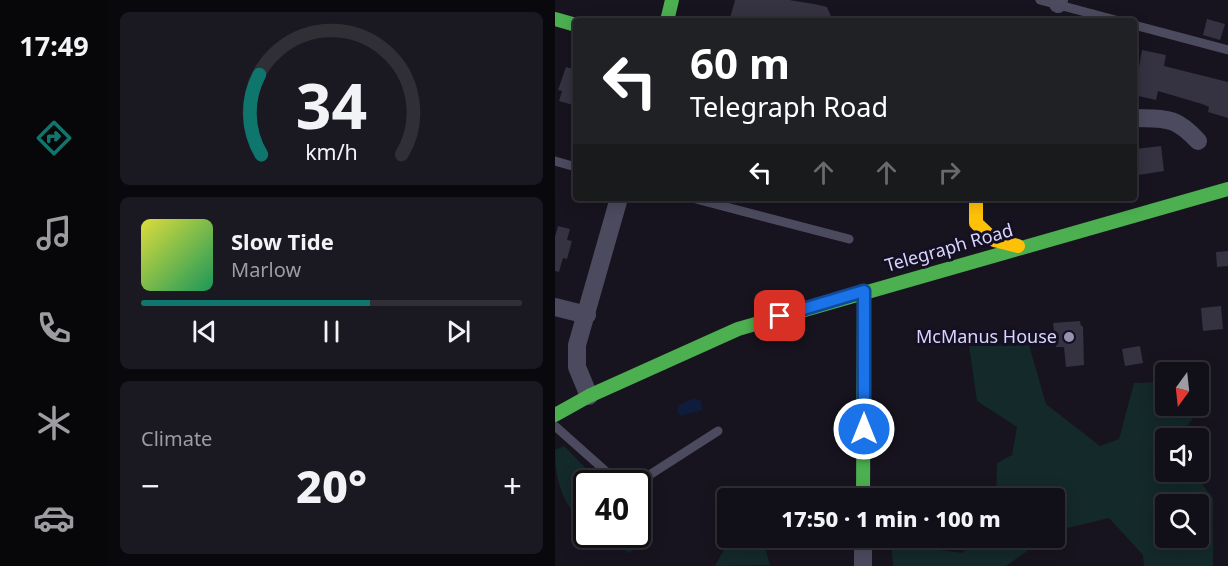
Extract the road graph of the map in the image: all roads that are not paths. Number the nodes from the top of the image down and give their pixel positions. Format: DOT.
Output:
graph roads {
  1 [pos="672,0"];
  2 [pos="1052,1"];
  3 [pos="668,18"];
  4 [pos="1109,18"];
  5 [pos="555,19"];
  6 [pos="573,24"];
  7 [pos="1137,26"];
  8 [pos="1228,50"];
  9 [pos="1137,118"];
  10 [pos="1198,141"];
  11 [pos="555,161"];
  12 [pos="573,166"];
  13 [pos="1228,189"];
  14 [pos="618,201"];
  15 [pos="703,201"];
  16 [pos="977,201"];
  17 [pos="976,223"];
  18 [pos="849,239"];
  19 [pos="1022,246"];
  20 [pos="955,265"];
  21 [pos="864,291"];
  22 [pos="555,307"];
  23 [pos="587,315"];
  24 [pos="589,396"];
  25 [pos="555,415"];
  26 [pos="555,426"];
  27 [pos="718,431"];
  28 [pos="604,470"];
  29 [pos="651,474"];
  30 [pos="863,488"];
  31 [pos="863,548"];
  32 [pos="863,566"];
  1 -- 3 [label="street"];
  2 -- 4 [label="lane"];
  5 -- 6 [label="street"];
  7 -- 8 [label="lane"];
  9 -- 10 [label="street"];
  11 -- 12 [label="lane"];
  13 -- 19 [label="street, Telegraph Road"];
  14 -- 23 [label="street"];
  15 -- 18 [label="lane"];
  16 -- 17 [label="street"];
  17 -- 19 [label="street"];
  17 -- 20 [label="street"];
  19 -- 20 [label="street, Telegraph Road"];
  20 -- 21 [label="street, Telegraph Road"];
  21 -- 24 [label="street, Telegraph Road"];
  21 -- 30 [label="street"];
  22 -- 23 [label="street"];
  23 -- 24 [label="street"];
  24 -- 25 [label="street, Telegraph Road"];
  26 -- 28 [label="lane"];
  27 -- 29 [label="lane"];
  31 -- 32 [label="street"];
}
